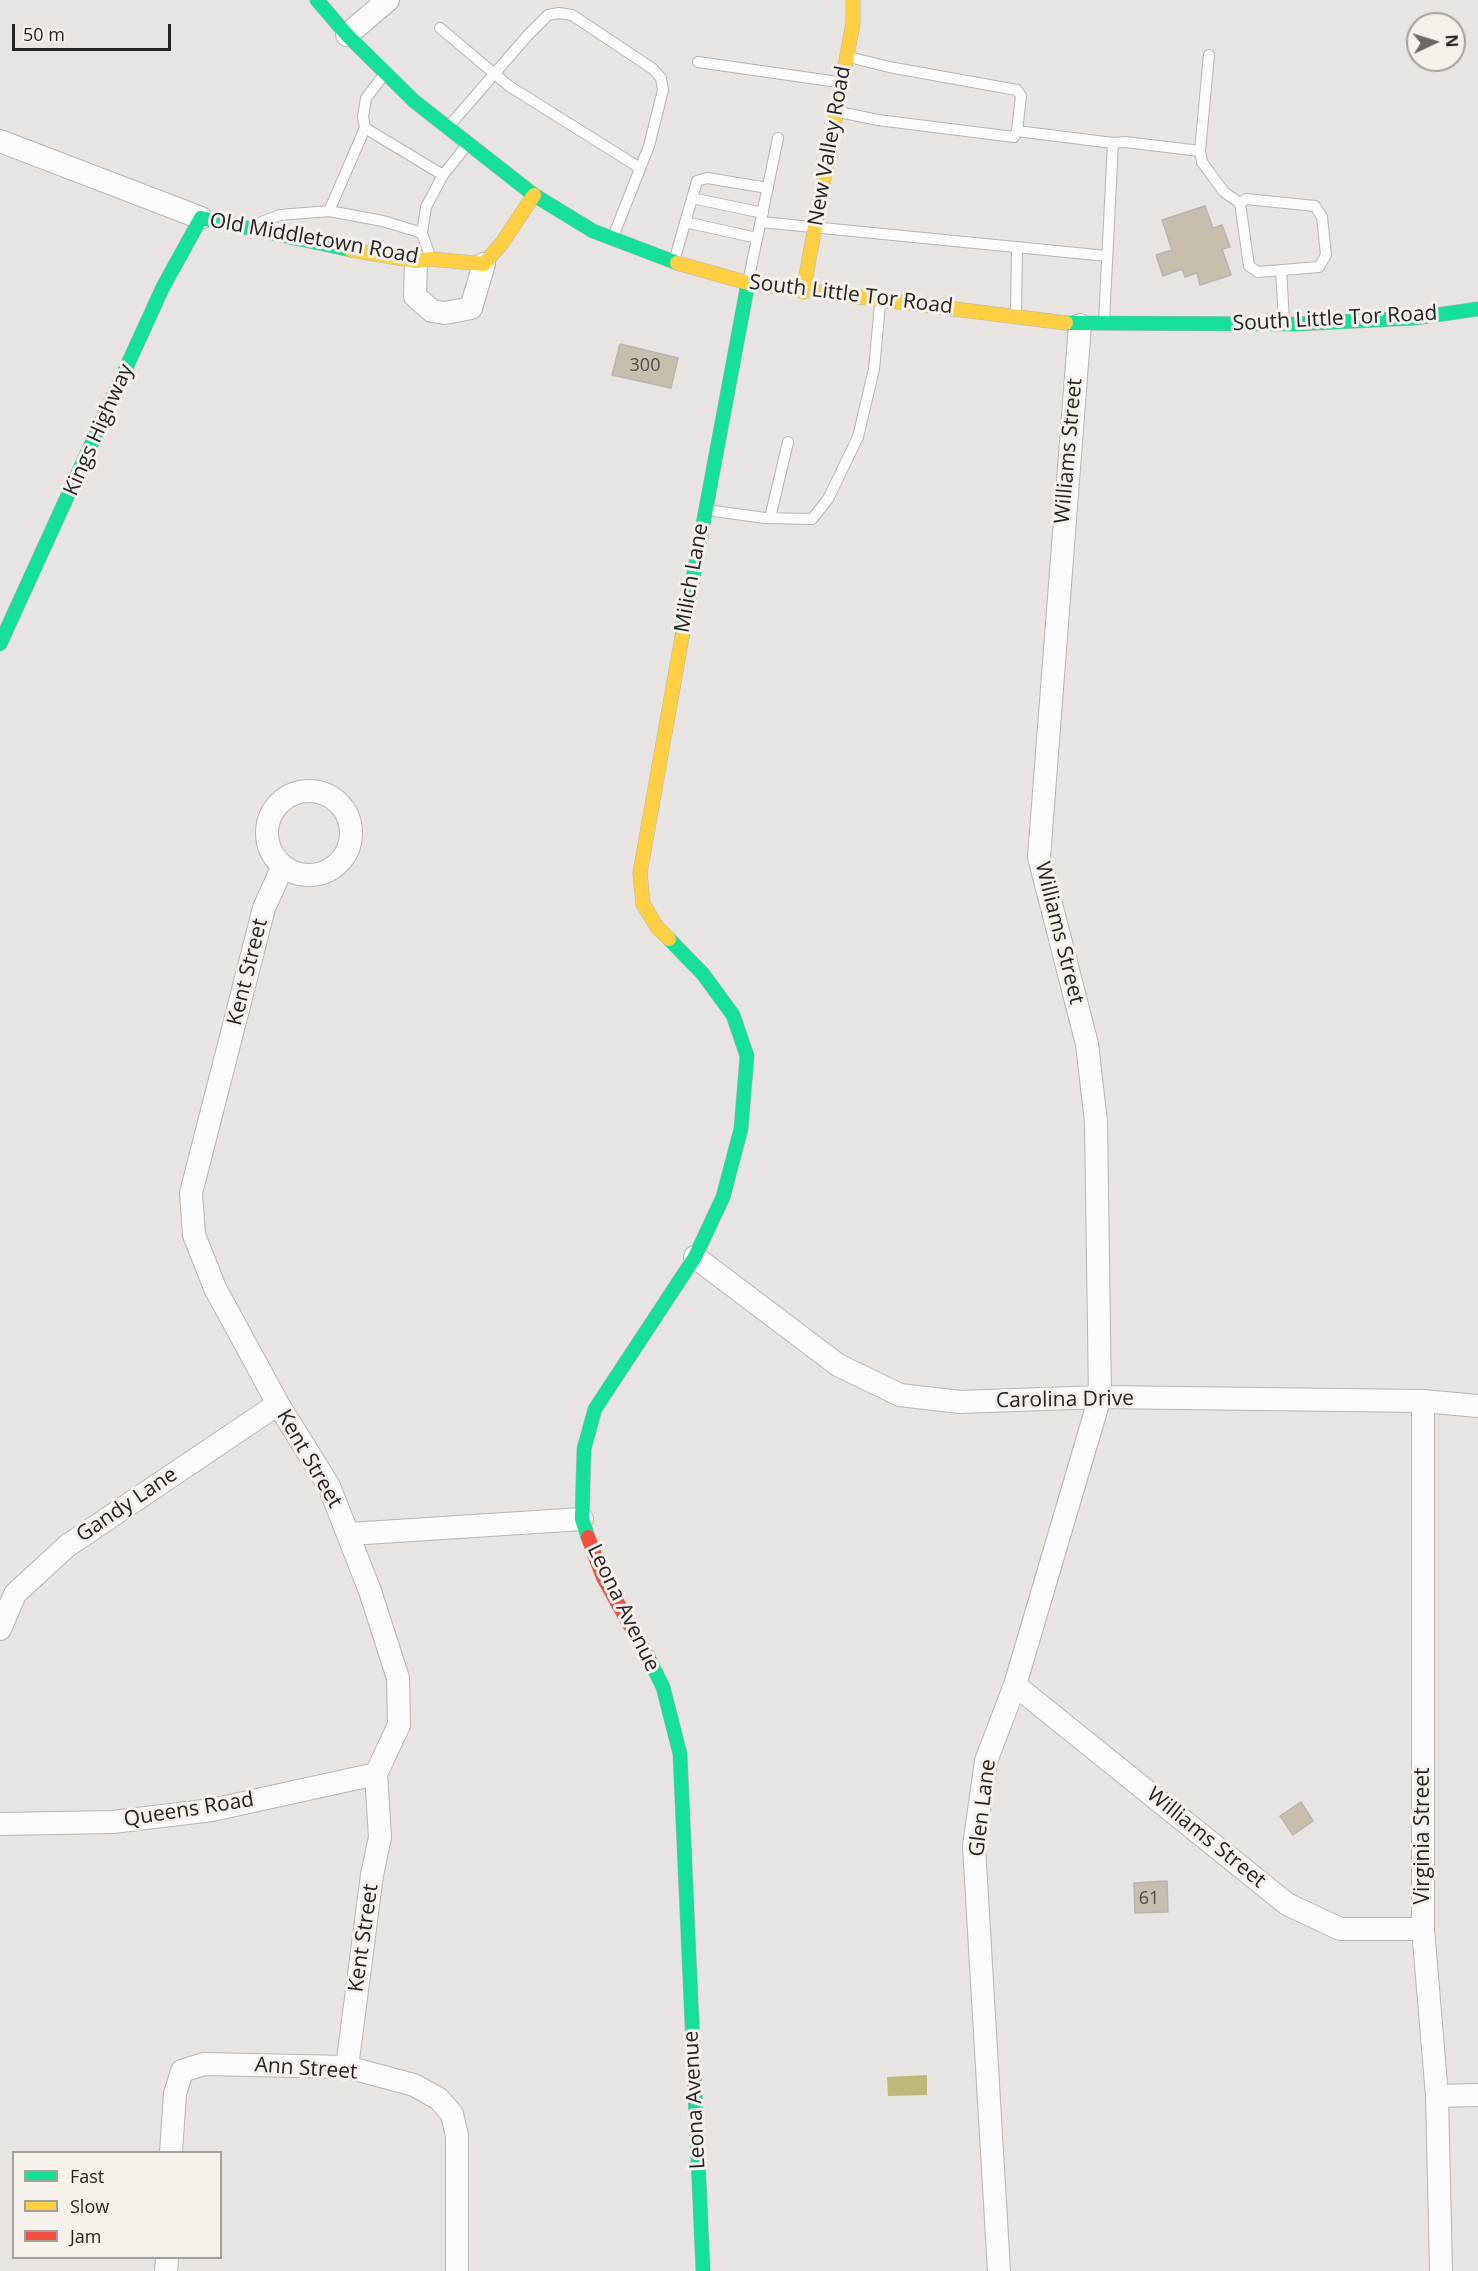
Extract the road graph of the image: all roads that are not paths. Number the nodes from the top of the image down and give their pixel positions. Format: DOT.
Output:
graph roads {
  1 [pos="317,0"];
  2 [pos="388,0"];
  3 [pos="854,0"];
  4 [pos="440,28"];
  5 [pos="347,35"];
  6 [pos="1209,55"];
  7 [pos="846,56"];
  8 [pos="698,62"];
  9 [pos="385,73"];
  10 [pos="494,74"];
  11 [pos="841,83"];
  12 [pos="836,111"];
  13 [pos="365,128"];
  14 [pos="448,128"];
  15 [pos="1017,131"];
  16 [pos="778,138"];
  17 [pos="0,141"];
  18 [pos="1113,143"];
  19 [pos="469,144"];
  20 [pos="1200,151"];
  21 [pos="640,168"];
  22 [pos="443,175"];
  23 [pos="768,188"];
  24 [pos="534,195"];
  25 [pos="692,198"];
  26 [pos="1240,203"];
  27 [pos="329,211"];
  28 [pos="762,217"];
  29 [pos="201,218"];
  30 [pos="685,222"];
  31 [pos="814,228"];
  32 [pos="242,229"];
  33 [pos="422,233"];
  34 [pos="758,238"];
  35 [pos="612,239"];
  36 [pos="1017,248"];
  37 [pos="1107,256"];
  38 [pos="424,260"];
  39 [pos="674,262"];
  40 [pos="484,264"];
  41 [pos="1281,270"];
  42 [pos="747,283"];
  43 [pos="803,292"];
  44 [pos="880,301"];
  45 [pos="1478,309"];
  46 [pos="1016,316"];
  47 [pos="1284,324"];
  48 [pos="1080,325"];
  49 [pos="1104,325"];
  50 [pos="788,442"];
  51 [pos="704,510"];
  52 [pos="770,518"];
  53 [pos="0,644"];
  54 [pos="283,866"];
  55 [pos="640,873"];
  56 [pos="695,1257"];
  57 [pos="1100,1397"];
  58 [pos="1423,1401"];
  59 [pos="278,1404"];
  60 [pos="1478,1406"];
  61 [pos="582,1519"];
  62 [pos="350,1533"];
  63 [pos="0,1629"];
  64 [pos="1014,1685"];
  65 [pos="376,1774"];
  66 [pos="0,1824"];
  67 [pos="1423,1929"];
  68 [pos="347,2067"];
  69 [pos="1478,2095"];
  70 [pos="1437,2096"];
  71 [pos="171,2151"];
  72 [pos="456,2271"];
  73 [pos="703,2271"];
  74 [pos="999,2271"];
  75 [pos="1441,2271"];
  1 -- 5 [label="street, South Little Tor Road"];
  2 -- 5 [label="street"];
  3 -- 7 [label="street, New Valley Road"];
  4 -- 10 [label="lane"];
  5 -- 9 [label="street, South Little Tor Road"];
  6 -- 20 [label="lane"];
  7 -- 11 [label="street, New Valley Road"];
  7 -- 15 [label="lane"];
  8 -- 11 [label="lane"];
  9 -- 13 [label="lane"];
  9 -- 14 [label="street, South Little Tor Road"];
  10 -- 14 [label="lane"];
  10 -- 21 [label="lane"];
  10 -- 21 [label="lane"];
  11 -- 12 [label="street, New Valley Road"];
  12 -- 15 [label="lane"];
  12 -- 31 [label="street, New Valley Road"];
  13 -- 22 [label="lane"];
  13 -- 27 [label="lane"];
  14 -- 19 [label="street, South Little Tor Road"];
  15 -- 18 [label="lane"];
  16 -- 23 [label="lane"];
  17 -- 29 [label="street, Old Middletown Road"];
  18 -- 20 [label="lane"];
  18 -- 37 [label="lane"];
  19 -- 22 [label="lane"];
  19 -- 24 [label="street, South Little Tor Road"];
  20 -- 26 [label="lane"];
  21 -- 35 [label="lane"];
  22 -- 33 [label="lane"];
  23 -- 25 [label="lane"];
  23 -- 28 [label="lane"];
  24 -- 35 [label="street, South Little Tor Road"];
  24 -- 40 [label="street"];
  25 -- 28 [label="lane"];
  25 -- 30 [label="lane"];
  26 -- 41 [label="lane"];
  26 -- 41 [label="lane"];
  27 -- 32 [label="lane"];
  27 -- 33 [label="lane"];
  28 -- 31 [label="lane"];
  28 -- 34 [label="lane"];
  29 -- 32 [label="street, Old Middletown Road"];
  29 -- 53 [label="street, Kings Highway"];
  30 -- 34 [label="lane"];
  30 -- 39 [label="lane"];
  31 -- 36 [label="lane"];
  31 -- 43 [label="street, New Valley Road"];
  32 -- 38 [label="street, Old Middletown Road"];
  33 -- 38 [label="lane"];
  34 -- 42 [label="lane"];
  35 -- 39 [label="street, South Little Tor Road"];
  36 -- 37 [label="lane"];
  36 -- 46 [label="lane"];
  37 -- 49 [label="lane"];
  38 -- 40 [label="street, Old Middletown Road"];
  38 -- 40 [label="street"];
  39 -- 42 [label="street, South Little Tor Road"];
  41 -- 47 [label="lane"];
  42 -- 43 [label="street, South Little Tor Road"];
  42 -- 51 [label="street, Milich Lane"];
  43 -- 44 [label="street, South Little Tor Road"];
  44 -- 46 [label="street, South Little Tor Road"];
  44 -- 52 [label="lane"];
  45 -- 47 [label="street, South Little Tor Road"];
  46 -- 48 [label="street, South Little Tor Road"];
  47 -- 49 [label="street, South Little Tor Road"];
  48 -- 49 [label="street, South Little Tor Road"];
  48 -- 57 [label="street, Williams Street"];
  50 -- 52 [label="lane"];
  51 -- 52 [label="lane"];
  51 -- 55 [label="street, Milich Lane"];
  54 -- 59 [label="street, Kent Street"];
  55 -- 56 [label="street, Leona Avenue"];
  56 -- 57 [label="street, Carolina Drive"];
  56 -- 61 [label="street, Leona Avenue"];
  57 -- 58 [label="street, Carolina Drive"];
  57 -- 64 [label="street, Glen Lane"];
  58 -- 60 [label="street, Carolina Drive"];
  58 -- 67 [label="street, Virginia Street"];
  59 -- 62 [label="street, Kent Street"];
  59 -- 63 [label="street, Gandy Lane"];
  61 -- 62 [label="street"];
  61 -- 73 [label="street, Leona Avenue"];
  62 -- 65 [label="street, Kent Street"];
  64 -- 67 [label="street, Williams Street"];
  64 -- 74 [label="street, Glen Lane"];
  65 -- 66 [label="street, Queens Road"];
  65 -- 68 [label="street, Kent Street"];
  67 -- 70 [label="street, Virginia Street"];
  68 -- 71 [label="street, Ann Street"];
  68 -- 72 [label="street, Ann Street"];
  69 -- 70 [label="street"];
  70 -- 75 [label="street, Virginia Street"];
}
